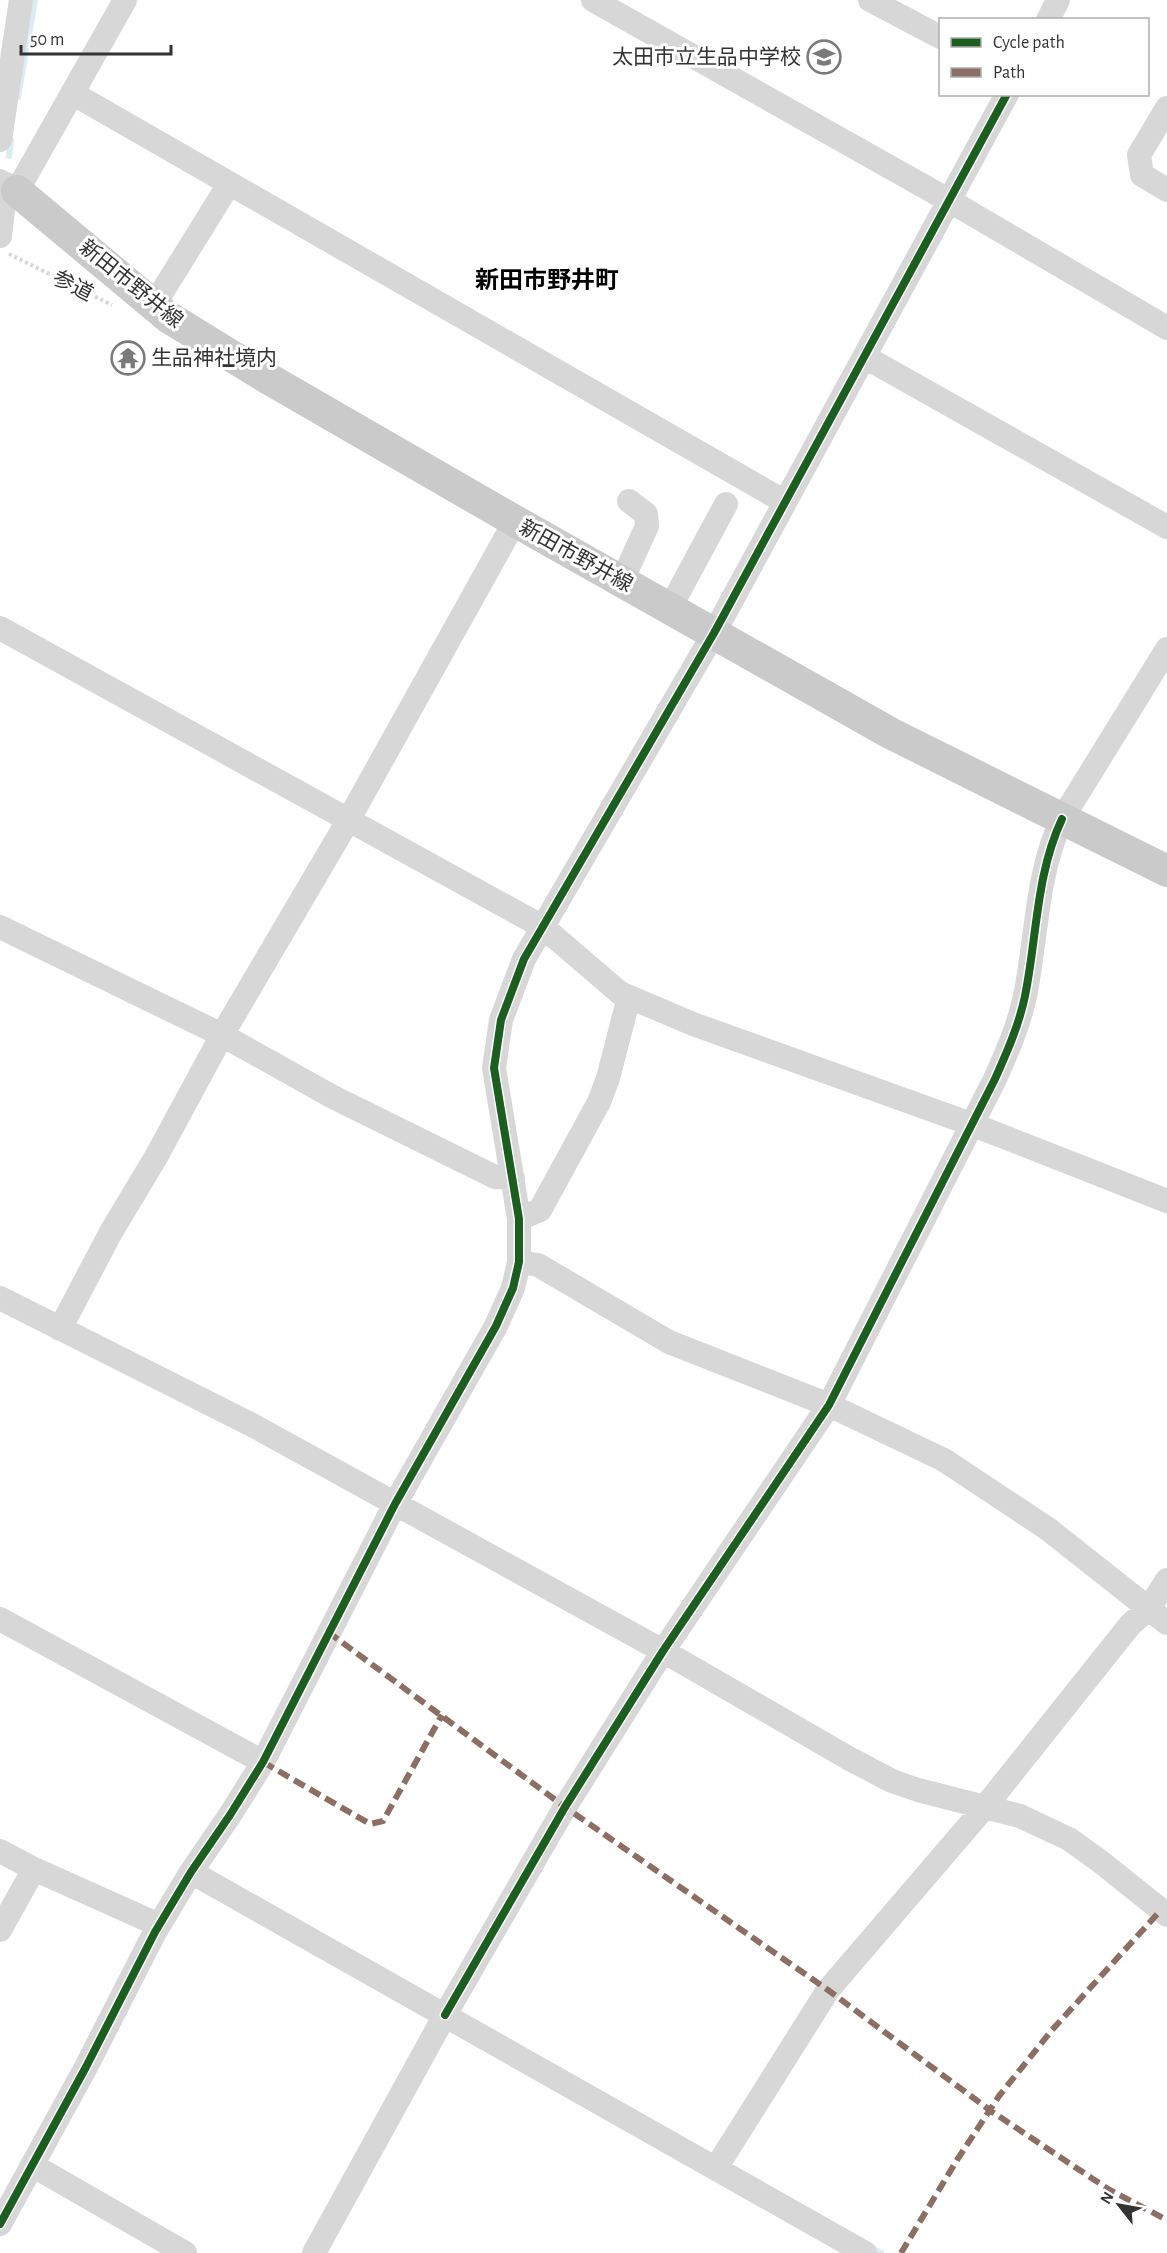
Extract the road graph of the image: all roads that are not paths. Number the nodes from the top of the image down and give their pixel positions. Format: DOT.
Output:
graph roads {
  1 [pos="21,0"];
  2 [pos="125,0"];
  3 [pos="593,0"];
  4 [pos="870,0"];
  5 [pos="1058,0"];
  6 [pos="1049,18"];
  7 [pos="939,36"];
  8 [pos="72,93"];
  9 [pos="1006,96"];
  10 [pos="1167,108"];
  11 [pos="0,140"];
  12 [pos="229,184"];
  13 [pos="8,185"];
  14 [pos="1167,190"];
  15 [pos="950,201"];
  16 [pos="0,236"];
  17 [pos="154,305"];
  18 [pos="1167,328"];
  19 [pos="865,357"];
  20 [pos="629,501"];
  21 [pos="785,502"];
  22 [pos="726,504"];
  23 [pos="514,521"];
  24 [pos="1167,527"];
  25 [pos="622,581"];
  26 [pos="670,608"];
  27 [pos="0,628"];
  28 [pos="714,633"];
  29 [pos="1167,649"];
  30 [pos="349,819"];
  31 [pos="1062,819"];
  32 [pos="1167,871"];
  33 [pos="0,927"];
  34 [pos="543,927"];
  35 [pos="629,997"];
  36 [pos="222,1035"];
  37 [pos="971,1124"];
  38 [pos="513,1178"];
  39 [pos="1166,1198"];
  40 [pos="519,1219"];
  41 [pos="519,1262"];
  42 [pos="0,1298"];
  43 [pos="60,1329"];
  44 [pos="829,1405"];
  45 [pos="395,1504"];
  46 [pos="1167,1580"];
  47 [pos="1158,1616"];
  48 [pos="0,1620"];
  49 [pos="663,1651"];
  50 [pos="263,1762"];
  51 [pos="984,1808"];
  52 [pos="0,1851"];
  53 [pos="34,1869"];
  54 [pos="191,1872"];
  55 [pos="1167,1916"];
  56 [pos="159,1925"];
  57 [pos="0,1930"];
  58 [pos="445,2016"];
  59 [pos="32,2166"];
  60 [pos="716,2168"];
  61 [pos="3,2213"];
  62 [pos="185,2253"];
  63 [pos="314,2253"];
  64 [pos="865,2253"];
  1 -- 11 [label="street"];
  2 -- 8 [label="street"];
  3 -- 15 [label="street"];
  4 -- 7 [label="street"];
  5 -- 6 [label="street"];
  8 -- 12 [label="street"];
  8 -- 13 [label="street"];
  9 -- 15 [label="street"];
  10 -- 14 [label="street"];
  12 -- 17 [label="street"];
  12 -- 21 [label="street"];
  13 -- 16 [label="street"];
  13 -- 17 [label="main road, 新田市野井線"];
  15 -- 18 [label="street"];
  15 -- 19 [label="street"];
  17 -- 23 [label="main road, 新田市野井線"];
  19 -- 21 [label="street"];
  19 -- 24 [label="street"];
  20 -- 25 [label="street"];
  21 -- 28 [label="street"];
  22 -- 26 [label="street"];
  23 -- 25 [label="main road, 新田市野井線"];
  23 -- 30 [label="street"];
  25 -- 26 [label="main road, 新田市野井線"];
  26 -- 28 [label="main road, 新田市野井線"];
  27 -- 30 [label="street"];
  28 -- 31 [label="main road, 新田市野井線"];
  28 -- 34 [label="street"];
  29 -- 31 [label="street"];
  30 -- 34 [label="street"];
  30 -- 36 [label="street"];
  31 -- 32 [label="main road, 新田市野井線"];
  31 -- 37 [label="street"];
  33 -- 36 [label="street"];
  34 -- 35 [label="street"];
  34 -- 38 [label="street"];
  35 -- 37 [label="street"];
  35 -- 40 [label="street"];
  36 -- 38 [label="street"];
  36 -- 43 [label="street"];
  37 -- 39 [label="street"];
  37 -- 44 [label="street"];
  38 -- 40 [label="street"];
  40 -- 41 [label="street"];
  41 -- 44 [label="street"];
  41 -- 45 [label="street"];
  42 -- 43 [label="street"];
  43 -- 45 [label="street"];
  44 -- 47 [label="street"];
  44 -- 49 [label="street"];
  45 -- 49 [label="street"];
  45 -- 50 [label="street"];
  46 -- 47 [label="street"];
  47 -- 51 [label="street"];
  48 -- 50 [label="street"];
  49 -- 51 [label="street"];
  49 -- 58 [label="street"];
  50 -- 54 [label="street"];
  51 -- 55 [label="street"];
  51 -- 60 [label="street"];
  52 -- 53 [label="street"];
  53 -- 56 [label="street"];
  53 -- 57 [label="street"];
  54 -- 56 [label="street"];
  54 -- 58 [label="street"];
  56 -- 59 [label="street"];
  58 -- 60 [label="street"];
  58 -- 63 [label="street"];
  59 -- 61 [label="street"];
  59 -- 62 [label="street"];
  60 -- 64 [label="street"];
}
